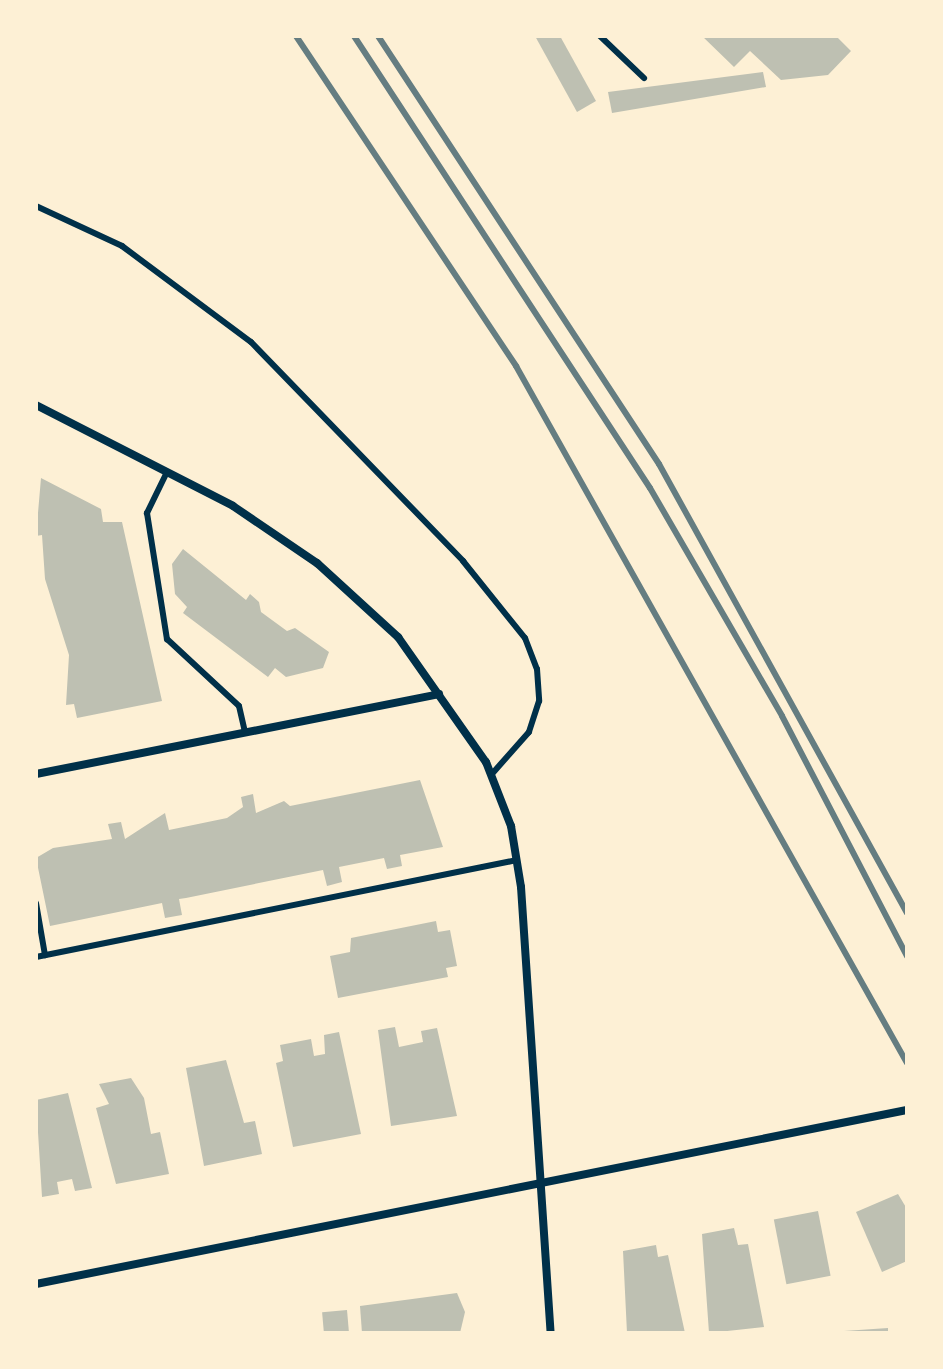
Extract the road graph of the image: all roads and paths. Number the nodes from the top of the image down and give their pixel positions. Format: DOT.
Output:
graph roads {
  1 [pos="600,36"];
  2 [pos="644,78"];
  3 [pos="36,206"];
  4 [pos="36,405"];
  5 [pos="167,472"];
  6 [pos="439,694"];
  7 [pos="245,732"];
  8 [pos="36,760"];
  9 [pos="37,774"];
  10 [pos="491,775"];
  11 [pos="516,860"];
  12 [pos="36,903"];
  13 [pos="45,955"];
  14 [pos="36,957"];
  15 [pos="907,1110"];
  16 [pos="540,1182"];
  17 [pos="36,1284"];
  18 [pos="551,1333"];
  1 -- 2 [label="lane"];
  3 -- 10 [label="lane"];
  4 -- 5 [label="street"];
  5 -- 6 [label="street"];
  5 -- 7 [label="lane"];
  6 -- 7 [label="street"];
  6 -- 10 [label="street"];
  7 -- 9 [label="street"];
  8 -- 9 [label="street"];
  10 -- 11 [label="street"];
  11 -- 13 [label="lane"];
  11 -- 16 [label="street"];
  12 -- 13 [label="lane"];
  13 -- 14 [label="lane"];
  15 -- 16 [label="street"];
  16 -- 17 [label="street"];
  16 -- 18 [label="street"];
}
